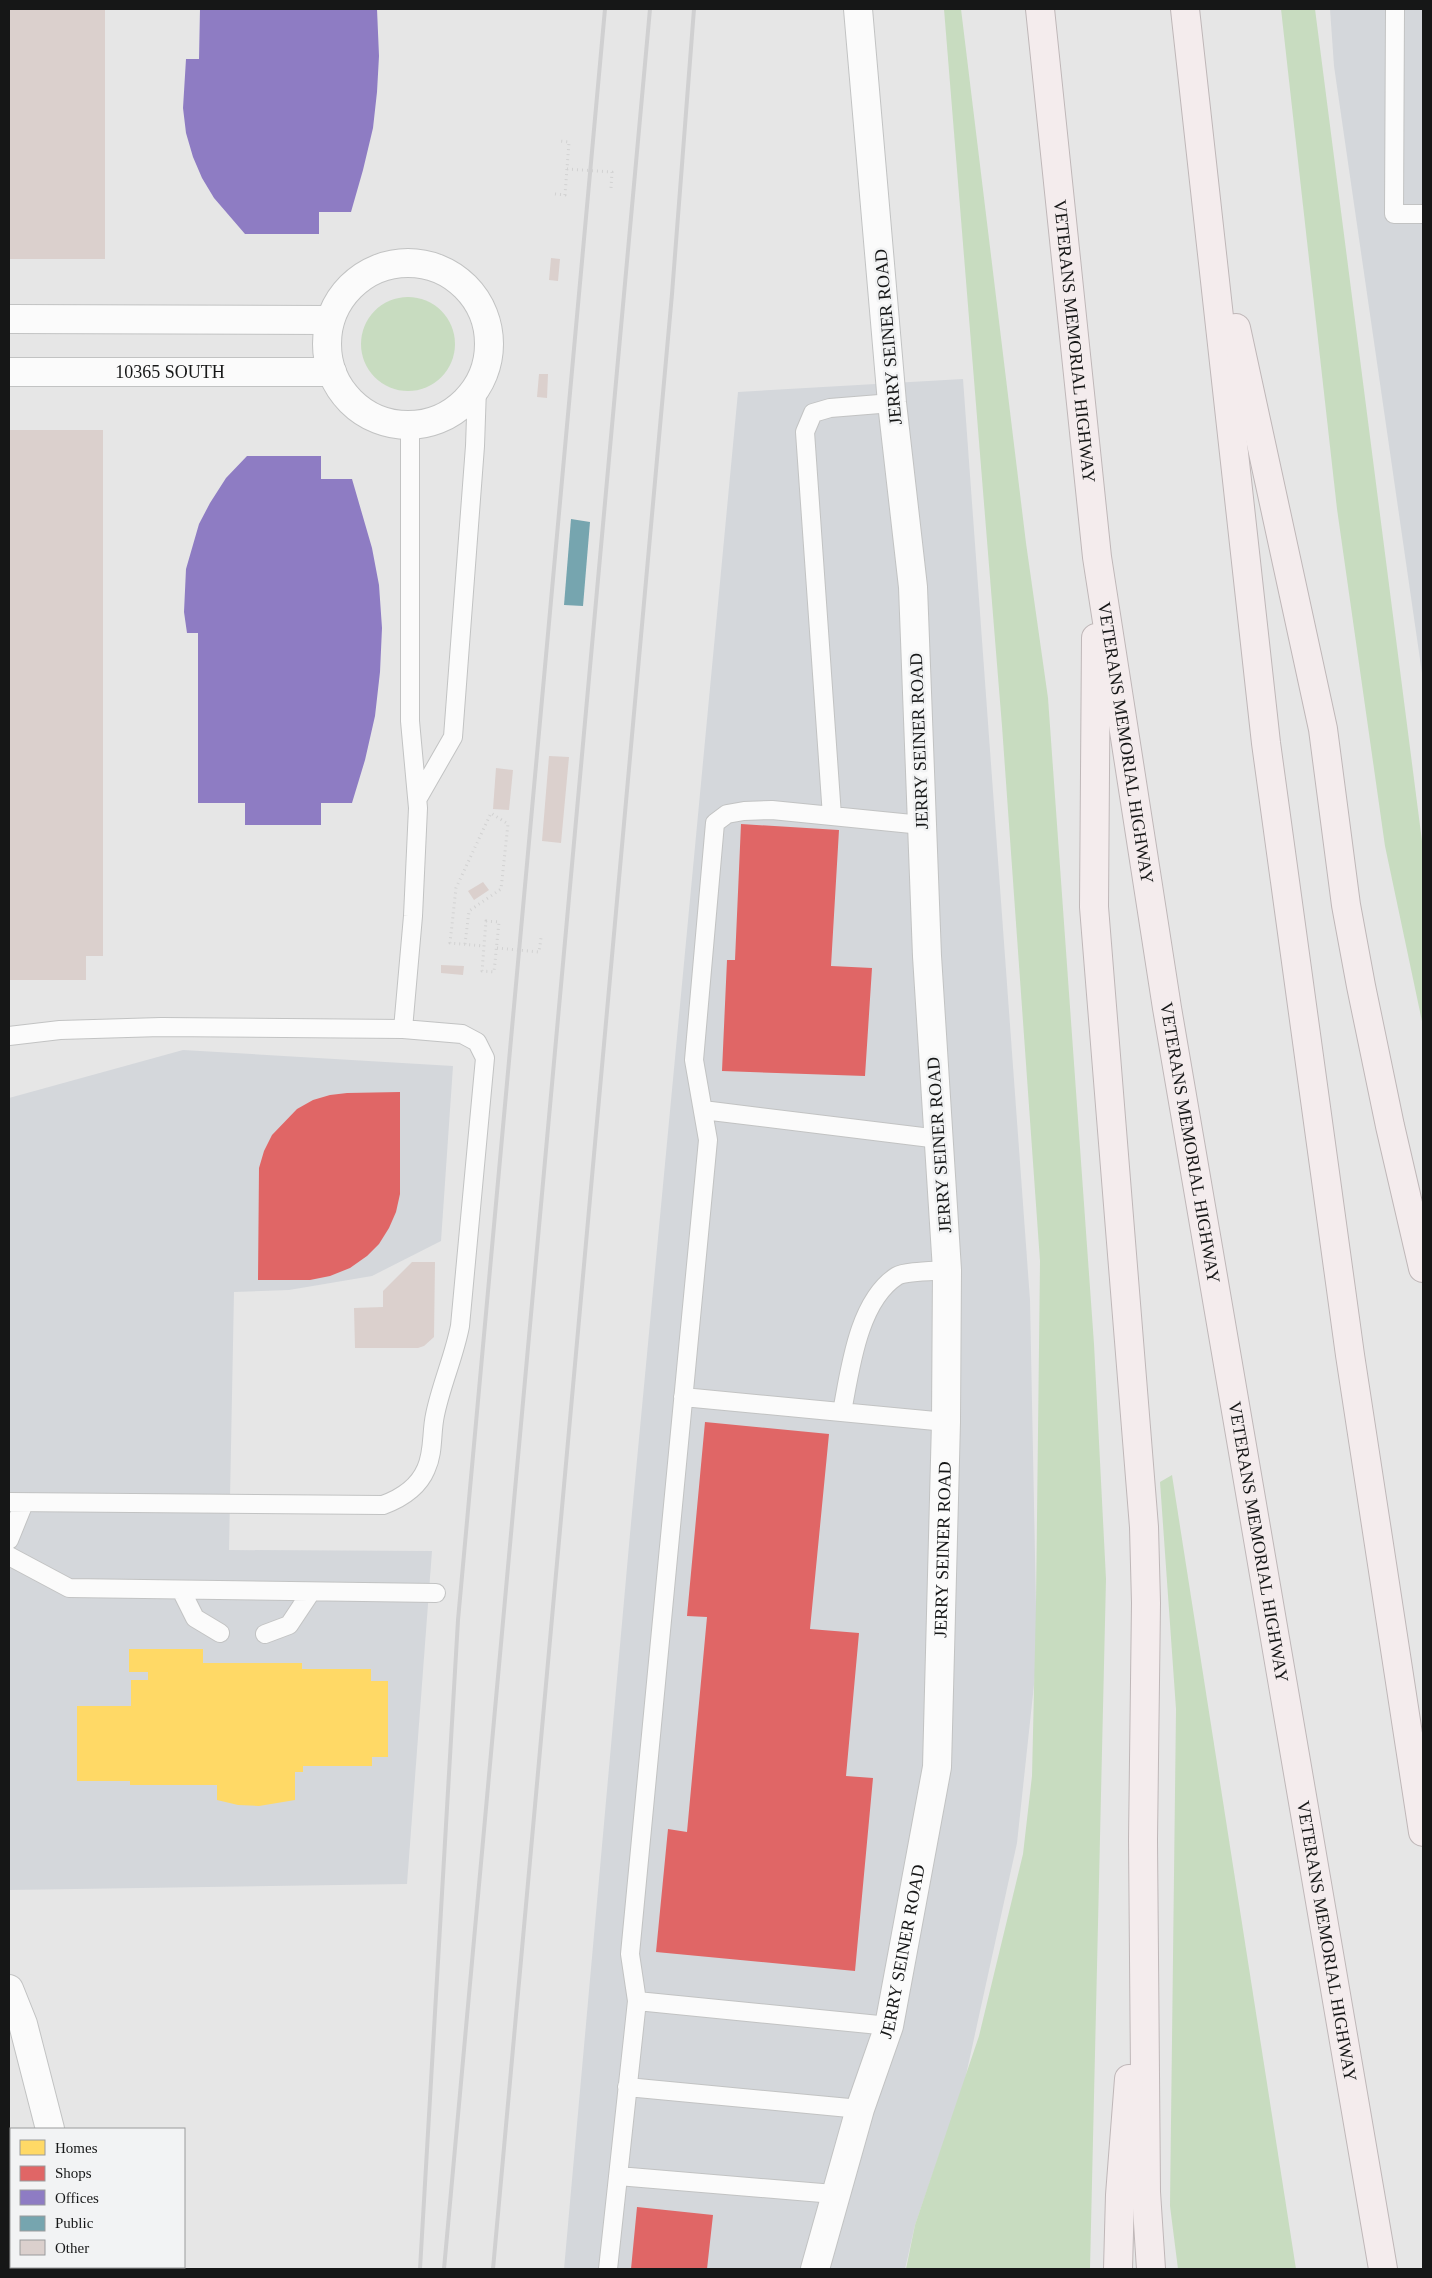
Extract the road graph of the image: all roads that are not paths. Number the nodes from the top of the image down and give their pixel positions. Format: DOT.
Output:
graph roads {
  1 [pos="858,9"];
  2 [pos="1040,9"];
  3 [pos="1185,9"];
  4 [pos="1395,9"];
  5 [pos="1204,181"];
  6 [pos="1423,214"];
  7 [pos="9,319"];
  8 [pos="330,320"];
  9 [pos="9,372"];
  10 [pos="332,372"];
  11 [pos="477,388"];
  12 [pos="892,403"];
  13 [pos="410,424"];
  14 [pos="1097,557"];
  15 [pos="418,798"];
  16 [pos="832,816"];
  17 [pos="922,825"];
  18 [pos="403,1029"];
  19 [pos="9,1036"];
  20 [pos="703,1110"];
  21 [pos="939,1139"];
  22 [pos="1423,1268"];
  23 [pos="947,1270"];
  24 [pos="683,1396"];
  25 [pos="842,1412"];
  26 [pos="946,1422"];
  27 [pos="16,1502"];
  28 [pos="9,1540"];
  29 [pos="9,1556"];
  30 [pos="181,1590"];
  31 [pos="311,1592"];
  32 [pos="436,1593"];
  33 [pos="220,1633"];
  34 [pos="265,1634"];
  35 [pos="1423,1832"];
  36 [pos="1144,1896"];
  37 [pos="9,1989"];
  38 [pos="637,2001"];
  39 [pos="889,2026"];
  40 [pos="627,2087"];
  41 [pos="860,2110"];
  42 [pos="50,2128"];
  43 [pos="618,2176"];
  44 [pos="834,2194"];
  45 [pos="608,2269"];
  46 [pos="815,2269"];
  47 [pos="1118,2269"];
  48 [pos="1151,2269"];
  49 [pos="1383,2269"];
  1 -- 12 [label="street, JERRY SEINER ROAD"];
  2 -- 14 [label="highway, VETERANS MEMORIAL HIGHWAY"];
  3 -- 5 [label="highway"];
  4 -- 6 [label="lane"];
  5 -- 22 [label="highway"];
  5 -- 35 [label="highway"];
  7 -- 8 [label="street"];
  8 -- 10 [label="street"];
  8 -- 11 [label="street"];
  9 -- 10 [label="street, 10365 SOUTH"];
  10 -- 13 [label="street"];
  11 -- 13 [label="street"];
  11 -- 15 [label="lane"];
  12 -- 16 [label="lane"];
  12 -- 17 [label="street, JERRY SEINER ROAD"];
  13 -- 15 [label="lane"];
  14 -- 36 [label="highway"];
  14 -- 49 [label="highway, VETERANS MEMORIAL HIGHWAY"];
  15 -- 18 [label="lane"];
  16 -- 17 [label="lane"];
  16 -- 20 [label="lane"];
  17 -- 21 [label="street, JERRY SEINER ROAD"];
  18 -- 19 [label="lane"];
  18 -- 27 [label="lane"];
  20 -- 21 [label="lane"];
  20 -- 24 [label="lane"];
  21 -- 23 [label="street, JERRY SEINER ROAD"];
  23 -- 25 [label="lane"];
  23 -- 26 [label="street, JERRY SEINER ROAD"];
  24 -- 25 [label="lane"];
  24 -- 38 [label="lane"];
  25 -- 26 [label="lane"];
  26 -- 39 [label="street, JERRY SEINER ROAD"];
  27 -- 28 [label="lane"];
  29 -- 30 [label="lane"];
  30 -- 31 [label="lane"];
  30 -- 33 [label="lane"];
  31 -- 32 [label="lane"];
  31 -- 34 [label="lane"];
  36 -- 47 [label="highway"];
  36 -- 48 [label="highway"];
  37 -- 42 [label="street"];
  38 -- 39 [label="lane"];
  38 -- 40 [label="lane"];
  39 -- 41 [label="street, JERRY SEINER ROAD"];
  40 -- 41 [label="lane"];
  40 -- 43 [label="lane"];
  41 -- 44 [label="street, JERRY SEINER ROAD"];
  43 -- 44 [label="lane"];
  43 -- 45 [label="lane"];
  44 -- 46 [label="street, JERRY SEINER ROAD"];
}
